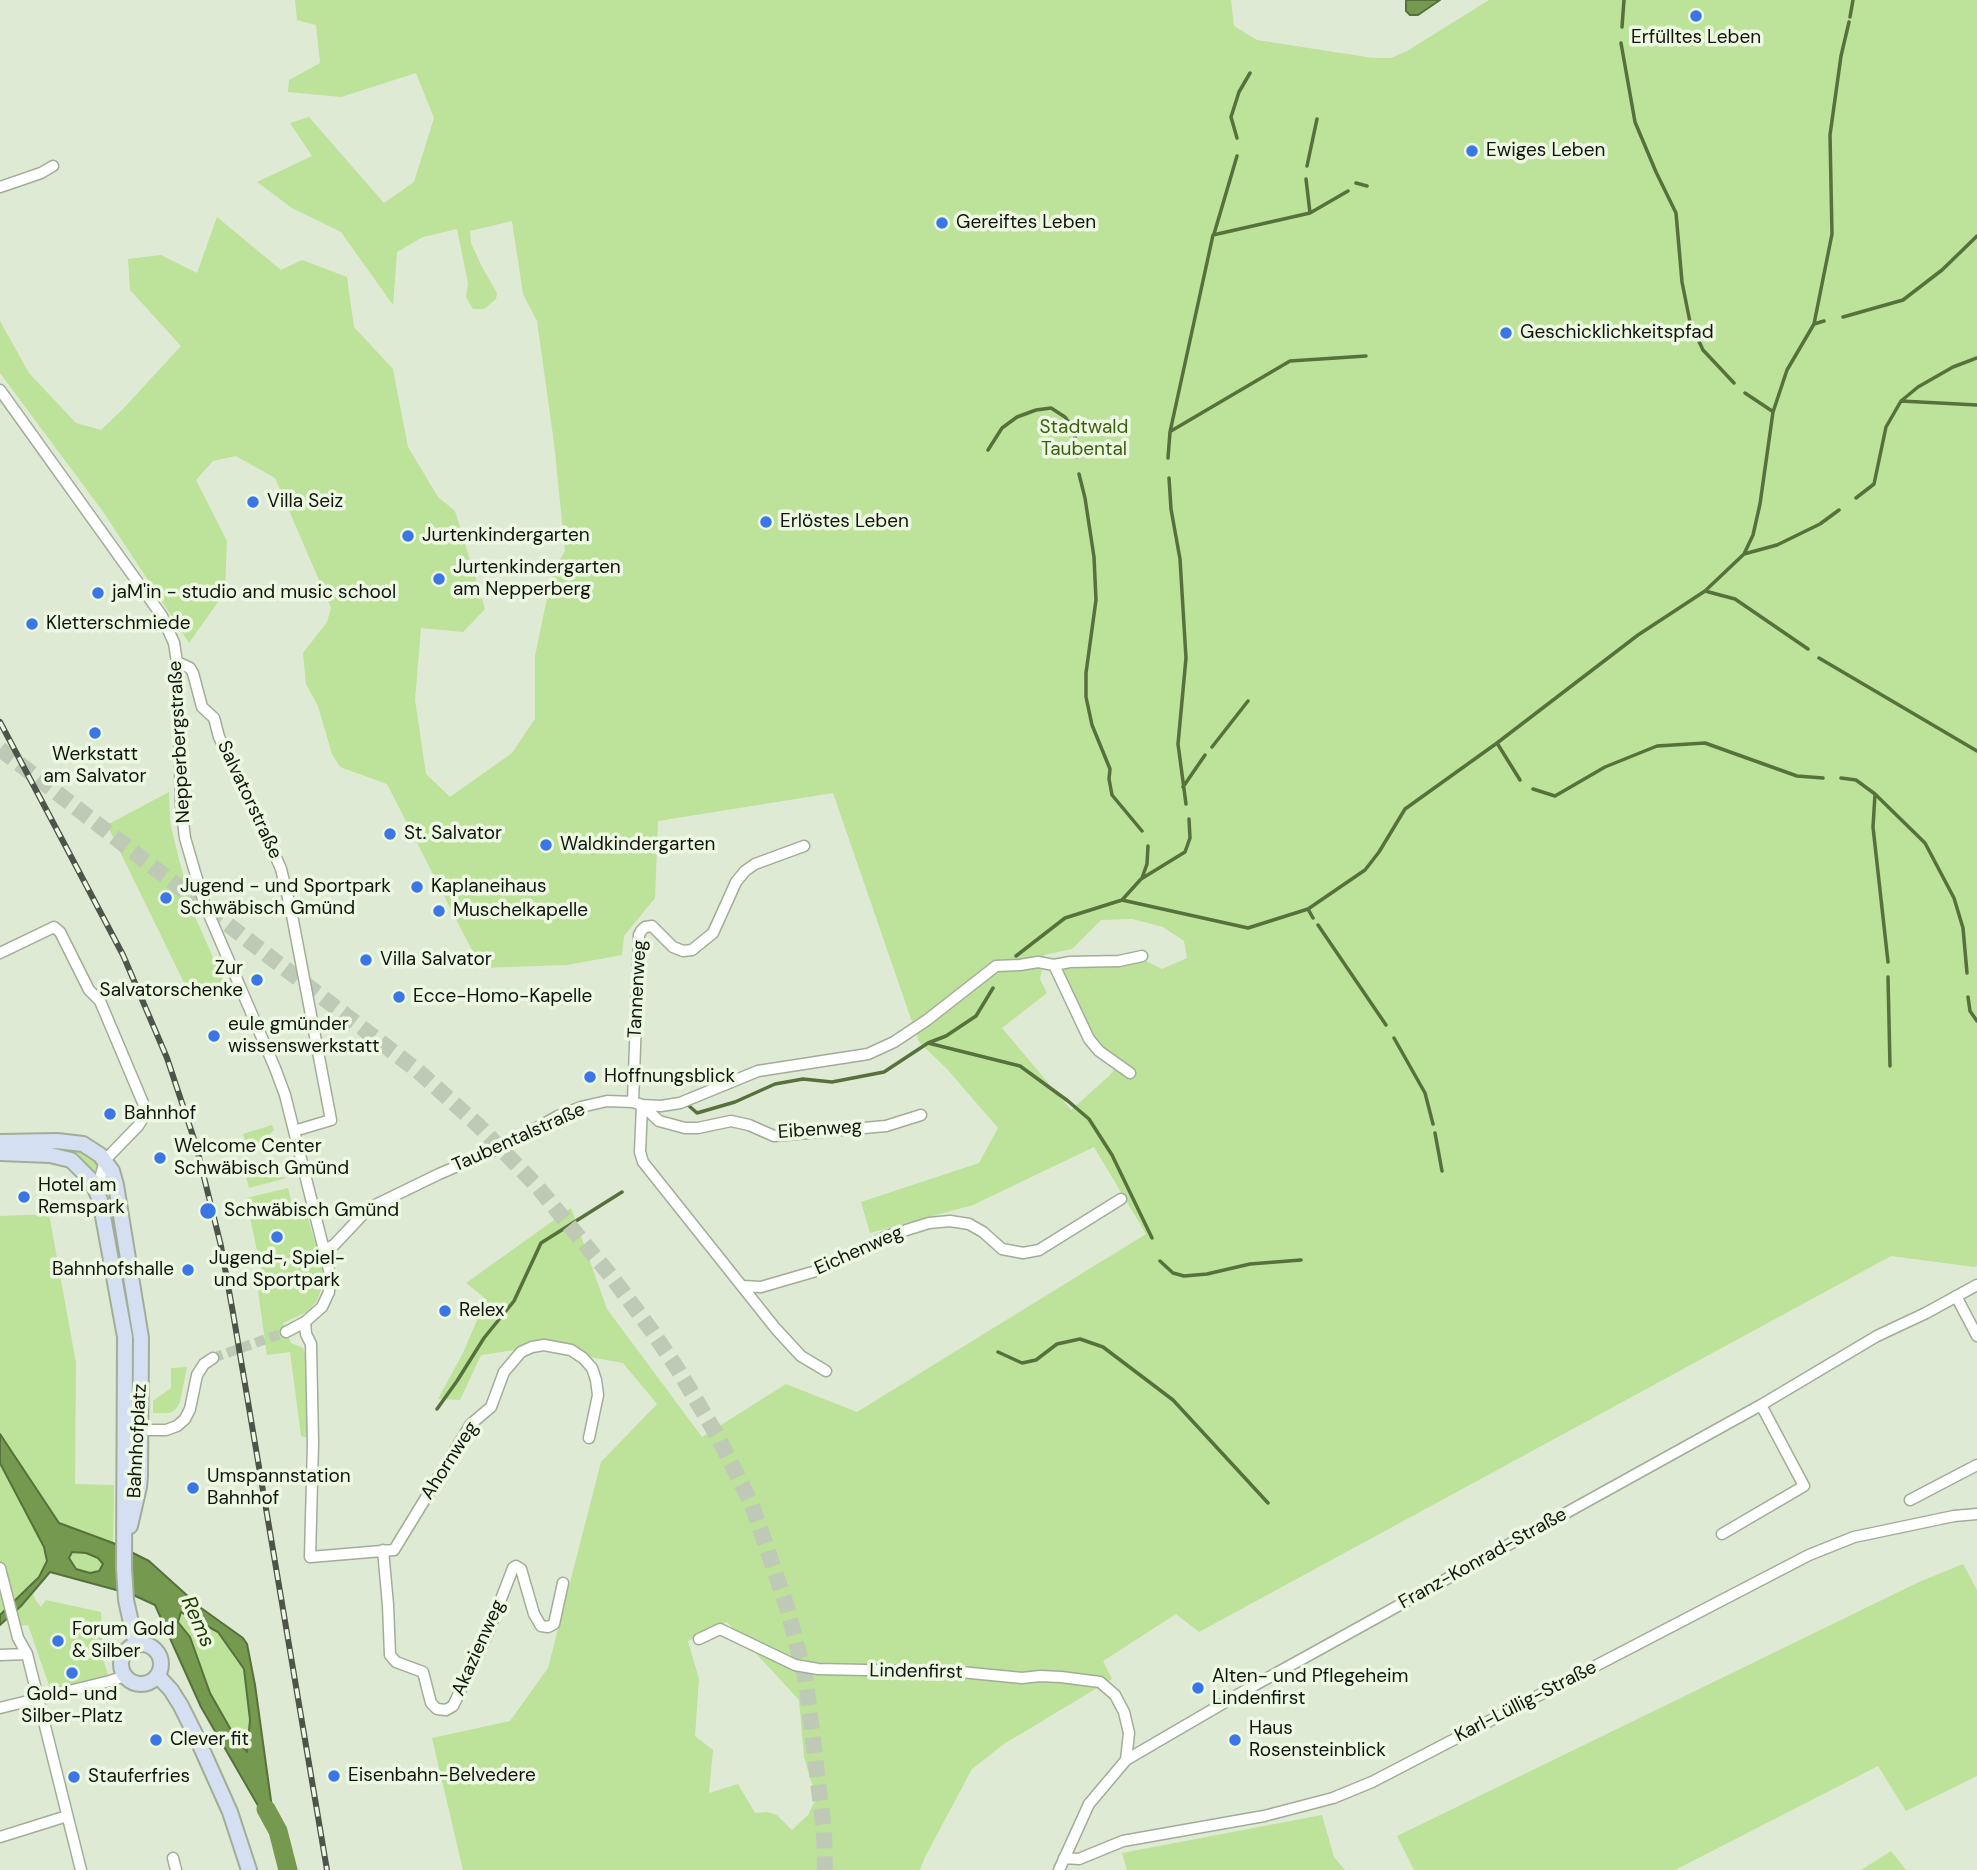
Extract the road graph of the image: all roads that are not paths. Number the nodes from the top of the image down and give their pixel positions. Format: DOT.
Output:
graph roads {
  1 [pos="53,166"];
  2 [pos="0,187"];
  3 [pos="0,390"];
  4 [pos="177,662"];
  5 [pos="804,846"];
  6 [pos="0,954"];
  7 [pos="1142,956"];
  8 [pos="1054,965"];
  9 [pos="1130,1073"];
  10 [pos="638,1103"];
  11 [pos="921,1115"];
  12 [pos="294,1130"];
  13 [pos="0,1142"];
  14 [pos="0,1153"];
  15 [pos="105,1160"];
  16 [pos="97,1191"];
  17 [pos="1121,1199"];
  18 [pos="324,1250"];
  19 [pos="1977,1285"];
  20 [pos="743,1286"];
  21 [pos="1956,1296"];
  22 [pos="304,1322"];
  23 [pos="286,1332"];
  24 [pos="1977,1336"];
  25 [pos="213,1358"];
  26 [pos="825,1371"];
  27 [pos="1761,1405"];
  28 [pos="141,1430"];
  29 [pos="589,1438"];
  30 [pos="1977,1465"];
  31 [pos="1910,1500"];
  32 [pos="1977,1514"];
  33 [pos="1722,1534"];
  34 [pos="125,1540"];
  35 [pos="383,1550"];
  36 [pos="0,1568"];
  37 [pos="564,1583"];
  38 [pos="699,1639"];
  39 [pos="136,1645"];
  40 [pos="27,1654"];
  41 [pos="0,1656"];
  42 [pos="125,1676"];
  43 [pos="158,1676"];
  44 [pos="38,1699"];
  45 [pos="0,1709"];
  46 [pos="1126,1760"];
  47 [pos="67,1816"];
  48 [pos="0,1837"];
  49 [pos="173,1858"];
  50 [pos="1064,1858"];
  51 [pos="81,1870"];
  52 [pos="176,1870"];
  53 [pos="249,1870"];
  54 [pos="1059,1870"];
  1 -- 2 [label="street"];
  3 -- 4 [label="street, Nepperbergstraße"];
  4 -- 12 [label="street, Nepperbergstraße"];
  4 -- 12 [label="street, Salvatorstraße"];
  5 -- 10 [label="street, Tannenweg"];
  6 -- 15 [label="street"];
  7 -- 8 [label="street"];
  8 -- 9 [label="street"];
  8 -- 10 [label="street, Taubentalstraße"];
  10 -- 11 [label="street, Eibenweg"];
  10 -- 18 [label="street, Taubentalstraße"];
  10 -- 20 [label="street"];
  12 -- 18 [label="street, Nepperbergstraße"];
  13 -- 15 [label="main road"];
  14 -- 16 [label="main road, Bahnhofplatz"];
  15 -- 16 [label="street, Bahnhofplatz"];
  15 -- 28 [label="main road, Bahnhofplatz"];
  16 -- 34 [label="main road, Bahnhofplatz"];
  17 -- 20 [label="street, Eichenweg"];
  18 -- 22 [label="street"];
  19 -- 21 [label="street, Franz-Konrad-Straße"];
  20 -- 26 [label="street"];
  21 -- 24 [label="street"];
  21 -- 27 [label="street, Franz-Konrad-Straße"];
  22 -- 23 [label="street"];
  22 -- 35 [label="street"];
  25 -- 28 [label="street"];
  27 -- 33 [label="street"];
  27 -- 46 [label="street, Franz-Konrad-Straße"];
  28 -- 34 [label="main road, Bahnhofplatz"];
  29 -- 35 [label="street, Ahornweg"];
  30 -- 31 [label="street"];
  32 -- 50 [label="street, Karl-Lüllig-Straße"];
  34 -- 39 [label="main road"];
  35 -- 37 [label="street, Akazienweg"];
  36 -- 40 [label="street"];
  38 -- 46 [label="street, Lindenfirst"];
  39 -- 42 [label="main road"];
  39 -- 43 [label="main road"];
  40 -- 41 [label="street"];
  40 -- 44 [label="street"];
  42 -- 43 [label="main road"];
  42 -- 44 [label="street"];
  43 -- 53 [label="main road"];
  44 -- 45 [label="street"];
  44 -- 47 [label="street"];
  46 -- 50 [label="street, Franz-Konrad-Straße"];
  47 -- 48 [label="street"];
  47 -- 51 [label="street"];
  49 -- 52 [label="street"];
  50 -- 54 [label="street, Franz-Konrad-Straße"];
}
